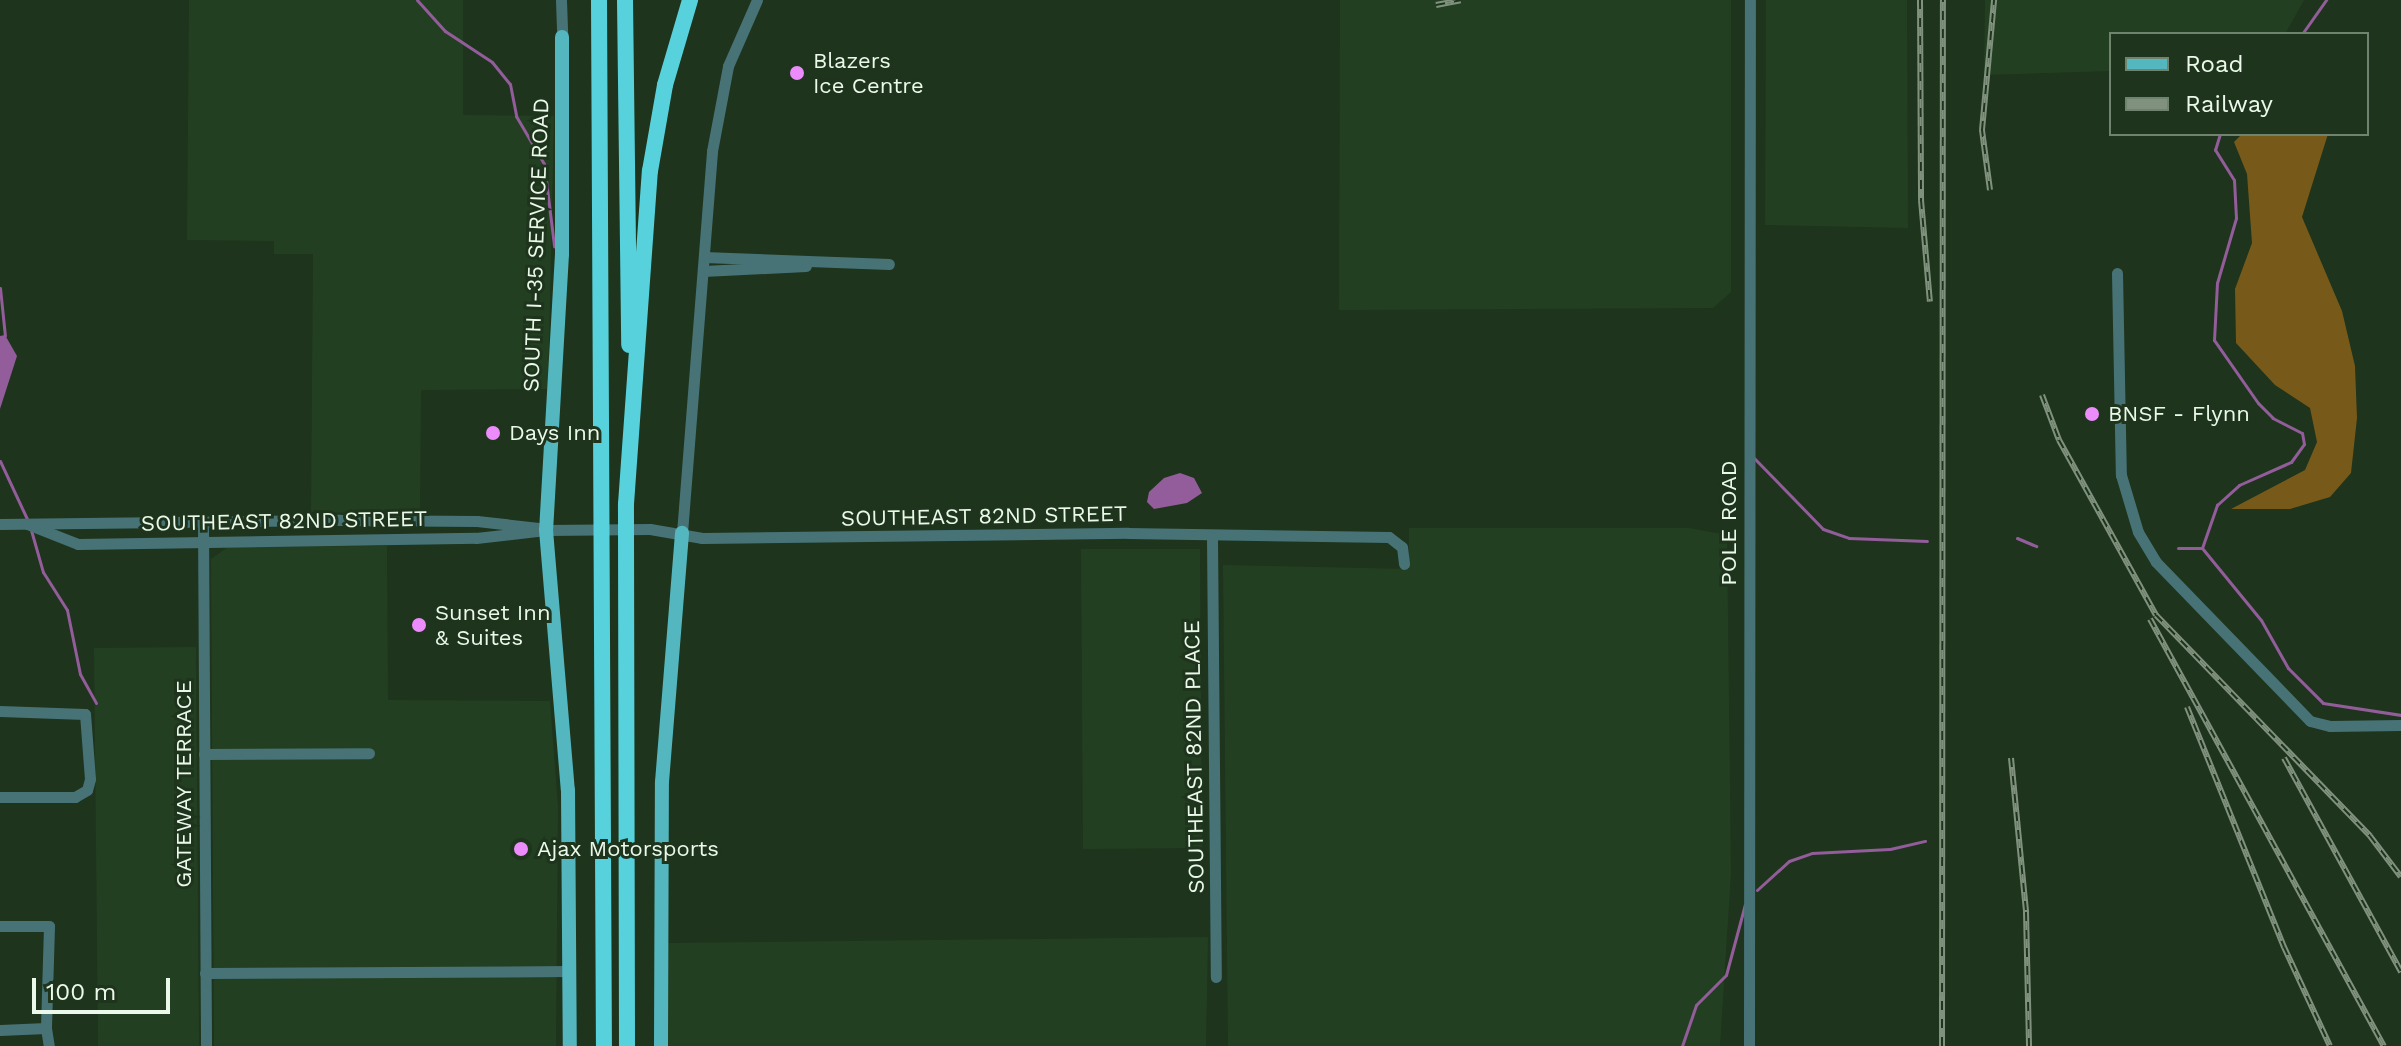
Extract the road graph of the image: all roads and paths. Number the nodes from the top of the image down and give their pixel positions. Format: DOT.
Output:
graph roads {
  1 [pos="561,0"];
  2 [pos="599,0"];
  3 [pos="625,0"];
  4 [pos="690,0"];
  5 [pos="757,0"];
  6 [pos="1750,0"];
  7 [pos="562,37"];
  8 [pos="704,257"];
  9 [pos="823,263"];
  10 [pos="889,264"];
  11 [pos="703,271"];
  12 [pos="2117,273"];
  13 [pos="631,435"];
  14 [pos="203,521"];
  15 [pos="0,524"];
  16 [pos="27,524"];
  17 [pos="546,530"];
  18 [pos="682,533"];
  19 [pos="1212,537"];
  20 [pos="203,542"];
  21 [pos="1404,564"];
  22 [pos="0,711"];
  23 [pos="2401,725"];
  24 [pos="369,753"];
  25 [pos="204,754"];
  26 [pos="0,797"];
  27 [pos="0,926"];
  28 [pos="570,971"];
  29 [pos="205,973"];
  30 [pos="1216,977"];
  31 [pos="46,1028"];
  32 [pos="0,1030"];
  33 [pos="49,1046"];
  34 [pos="206,1046"];
  35 [pos="570,1046"];
  36 [pos="603,1046"];
  37 [pos="627,1046"];
  38 [pos="661,1046"];
  39 [pos="1749,1046"];
  1 -- 7 [label="street, SOUTH I-35 SERVICE ROAD"];
  2 -- 36 [label="highway"];
  3 -- 13 [label="highway"];
  4 -- 13 [label="highway"];
  5 -- 8 [label="street"];
  6 -- 39 [label="street, POLE ROAD"];
  7 -- 17 [label="main road, SOUTH I-35 SERVICE ROAD"];
  8 -- 9 [label="street"];
  8 -- 11 [label="street"];
  9 -- 10 [label="street"];
  9 -- 11 [label="street"];
  11 -- 18 [label="street"];
  12 -- 23 [label="street"];
  13 -- 37 [label="highway"];
  14 -- 16 [label="street, SOUTHEAST 82ND STREET"];
  14 -- 17 [label="street, SOUTHEAST 82ND STREET"];
  14 -- 20 [label="street, GATEWAY TERRACE"];
  15 -- 16 [label="street, SOUTHEAST 82ND STREET"];
  16 -- 20 [label="street, SOUTHEAST 82ND STREET"];
  17 -- 18 [label="street, SOUTHEAST 82ND STREET"];
  17 -- 20 [label="street, SOUTHEAST 82ND STREET"];
  17 -- 28 [label="main road, SOUTH I-35 SERVICE ROAD"];
  18 -- 19 [label="street, SOUTHEAST 82ND STREET"];
  18 -- 38 [label="main road"];
  19 -- 21 [label="street, SOUTHEAST 82ND STREET"];
  19 -- 30 [label="street, SOUTHEAST 82ND PLACE"];
  20 -- 25 [label="street, GATEWAY TERRACE"];
  22 -- 26 [label="street"];
  24 -- 25 [label="street"];
  25 -- 29 [label="street, GATEWAY TERRACE"];
  27 -- 31 [label="street"];
  28 -- 29 [label="street"];
  28 -- 35 [label="main road, SOUTH I-35 SERVICE ROAD"];
  29 -- 34 [label="street, GATEWAY TERRACE"];
  31 -- 32 [label="street"];
  31 -- 33 [label="street"];
}
